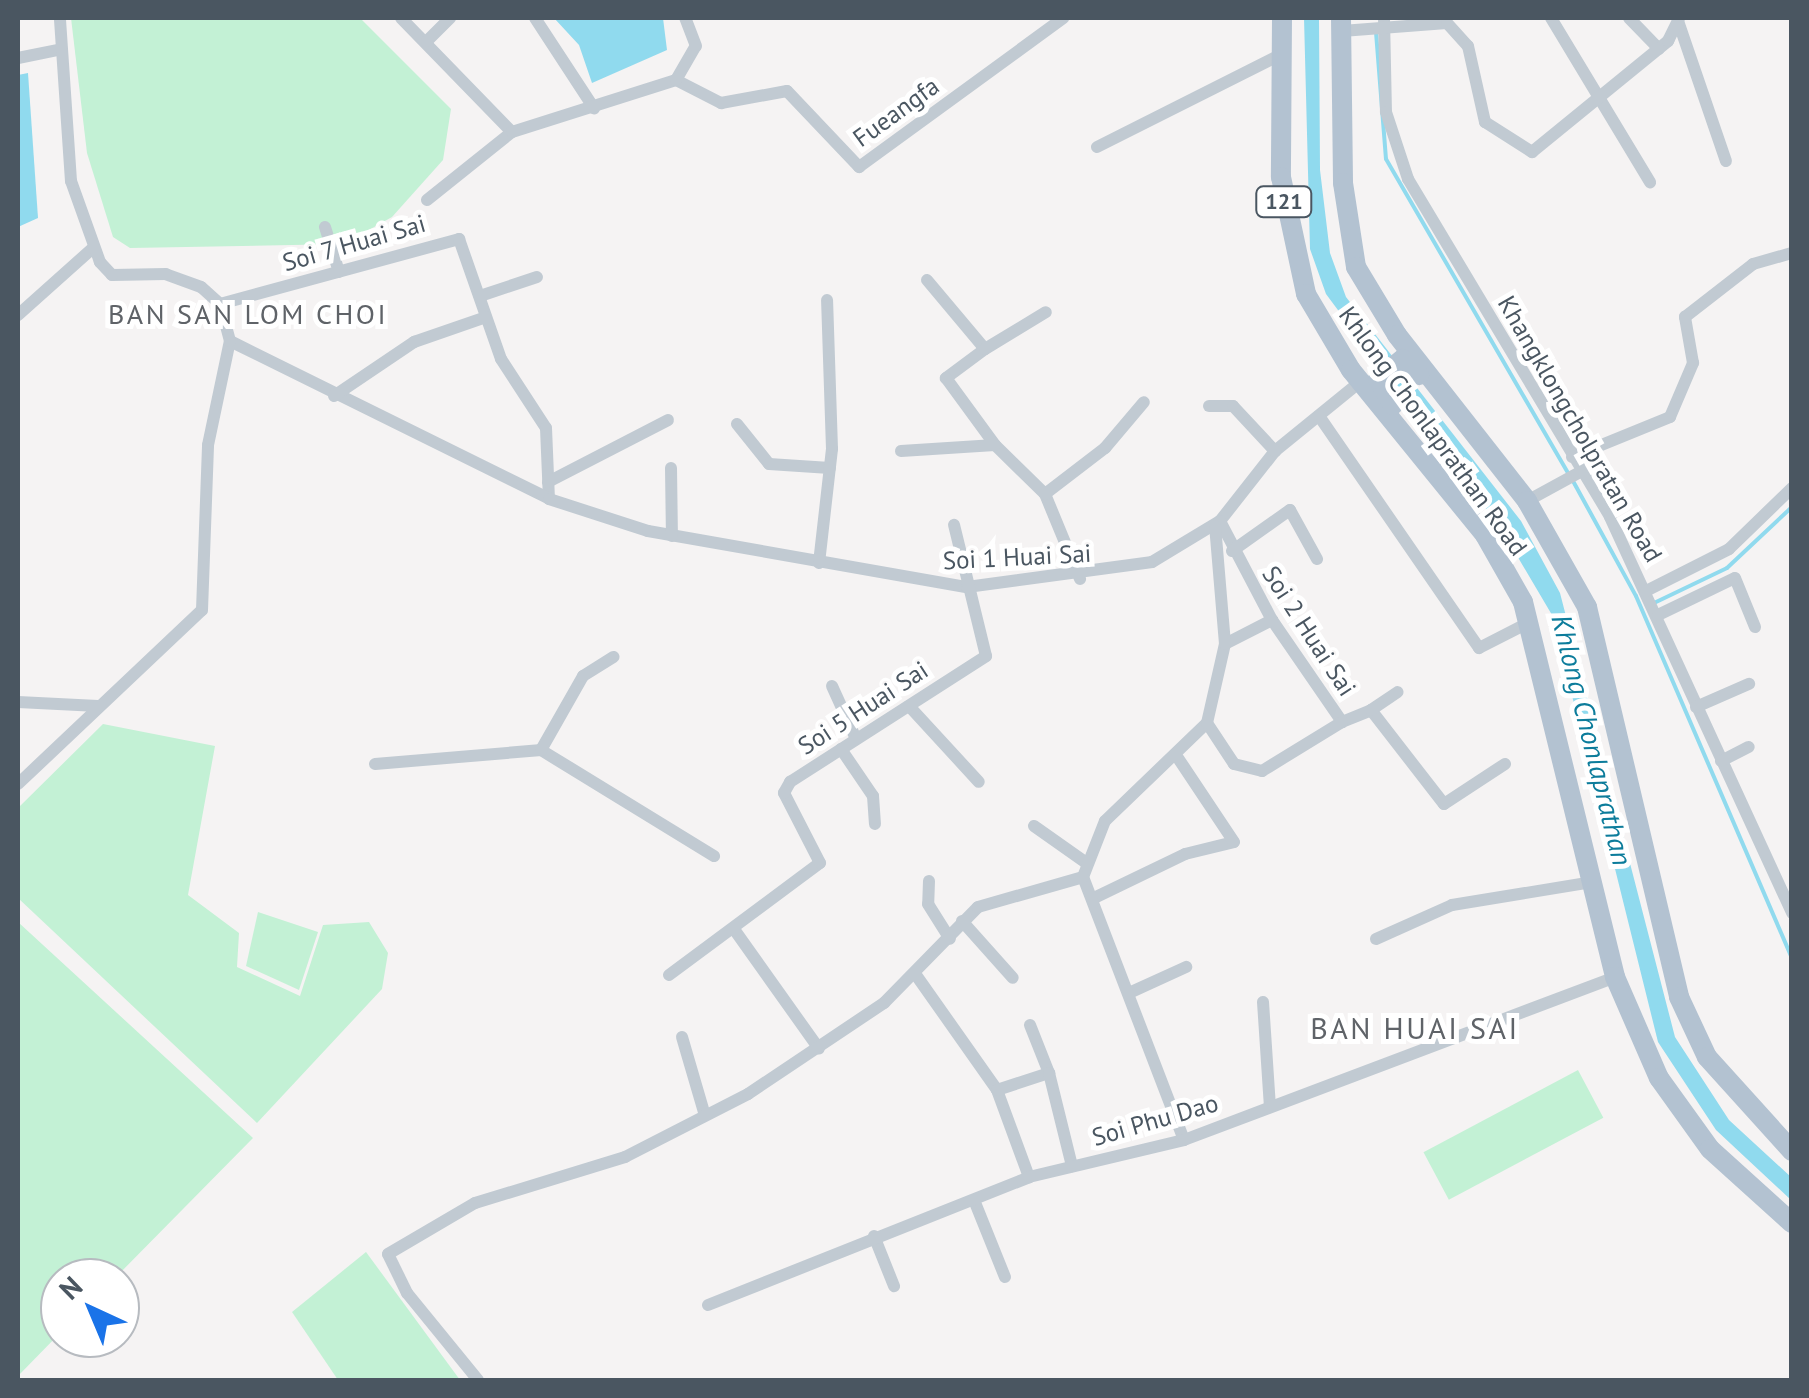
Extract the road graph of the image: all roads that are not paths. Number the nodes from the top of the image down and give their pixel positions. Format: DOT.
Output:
graph roads {
  1 [pos="47,18"];
  2 [pos="60,18"];
  3 [pos="401,18"];
  4 [pos="450,18"];
  5 [pos="535,18"];
  6 [pos="686,18"];
  7 [pos="1063,18"];
  8 [pos="1282,18"];
  9 [pos="1550,18"];
  10 [pos="1629,18"];
  11 [pos="1679,19"];
  12 [pos="1348,26"];
  13 [pos="1382,27"];
  14 [pos="426,41"];
  15 [pos="58,43"];
  16 [pos="1659,49"];
  17 [pos="1282,54"];
  18 [pos="18,58"];
  19 [pos="676,80"];
  20 [pos="1594,102"];
  21 [pos="594,108"];
  22 [pos="512,132"];
  23 [pos="1097,146"];
  24 [pos="1726,160"];
  25 [pos="1650,182"];
  26 [pos="427,200"];
  27 [pos="325,227"];
  28 [pos="93,248"];
  29 [pos="1792,253"];
  30 [pos="1356,267"];
  31 [pos="339,272"];
  32 [pos="537,277"];
  33 [pos="926,280"];
  34 [pos="480,296"];
  35 [pos="827,300"];
  36 [pos="220,304"];
  37 [pos="1046,312"];
  38 [pos="18,315"];
  39 [pos="486,316"];
  40 [pos="230,341"];
  41 [pos="985,349"];
  42 [pos="1397,355"];
  43 [pos="1370,377"];
  44 [pos="334,396"];
  45 [pos="1144,402"];
  46 [pos="1209,406"];
  47 [pos="1318,416"];
  48 [pos="668,420"];
  49 [pos="737,424"];
  50 [pos="995,446"];
  51 [pos="1483,448"];
  52 [pos="900,451"];
  53 [pos="1275,452"];
  54 [pos="1572,457"];
  55 [pos="671,468"];
  56 [pos="830,468"];
  57 [pos="1577,474"];
  58 [pos="548,482"];
  59 [pos="1792,488"];
  60 [pos="1045,494"];
  61 [pos="548,499"];
  62 [pos="1527,501"];
  63 [pos="1218,523"];
  64 [pos="954,525"];
  65 [pos="672,536"];
  66 [pos="1232,551"];
  67 [pos="1317,559"];
  68 [pos="819,563"];
  69 [pos="1080,579"];
  70 [pos="967,588"];
  71 [pos="1646,591"];
  72 [pos="1656,611"];
  73 [pos="1272,620"];
  74 [pos="1530,622"];
  75 [pos="1755,627"];
  76 [pos="1225,644"];
  77 [pos="614,657"];
  78 [pos="1748,684"];
  79 [pos="832,686"];
  80 [pos="1398,692"];
  81 [pos="18,702"];
  82 [pos="98,706"];
  83 [pos="909,706"];
  84 [pos="1696,707"];
  85 [pos="1371,710"];
  86 [pos="1342,722"];
  87 [pos="1207,723"];
  88 [pos="856,740"];
  89 [pos="1749,747"];
  90 [pos="842,749"];
  91 [pos="541,750"];
  92 [pos="1178,758"];
  93 [pos="1722,761"];
  94 [pos="375,764"];
  95 [pos="1505,764"];
  96 [pos="979,782"];
  97 [pos="18,784"];
  98 [pos="875,824"];
  99 [pos="1034,826"];
  100 [pos="714,856"];
  101 [pos="1085,862"];
  102 [pos="1082,877"];
  103 [pos="929,881"];
  104 [pos="1593,882"];
  105 [pos="1094,898"];
  106 [pos="1792,913"];
  107 [pos="962,921"];
  108 [pos="736,932"];
  109 [pos="950,939"];
  110 [pos="1376,939"];
  111 [pos="1186,967"];
  112 [pos="668,975"];
  113 [pos="916,975"];
  114 [pos="1615,976"];
  115 [pos="1013,978"];
  116 [pos="1129,993"];
  117 [pos="1263,1002"];
  118 [pos="1030,1024"];
  119 [pos="682,1037"];
  120 [pos="819,1049"];
  121 [pos="1050,1073"];
  122 [pos="998,1090"];
  123 [pos="1270,1107"];
  124 [pos="704,1112"];
  125 [pos="1184,1140"];
  126 [pos="1792,1150"];
  127 [pos="1072,1166"];
  128 [pos="1029,1177"];
  129 [pos="974,1200"];
  130 [pos="1792,1223"];
  131 [pos="874,1236"];
  132 [pos="1005,1277"];
  133 [pos="894,1286"];
  134 [pos="708,1304"];
  135 [pos="478,1380"];
  1 -- 15 [label="street"];
  2 -- 15 [label="street"];
  3 -- 14 [label="street"];
  4 -- 14 [label="street"];
  5 -- 21 [label="street"];
  6 -- 19 [label="street"];
  7 -- 19 [label="street, Fueangfa"];
  8 -- 17 [label="main road, Khlong Chonlaprathan Road / 121"];
  9 -- 20 [label="street"];
  10 -- 16 [label="street"];
  11 -- 16 [label="street"];
  11 -- 24 [label="street"];
  12 -- 13 [label="street"];
  12 -- 30 [label="main road, Khlong Chonlaprathan Road / 121"];
  13 -- 20 [label="street"];
  13 -- 54 [label="street, Khangklongcholpratan Road"];
  14 -- 22 [label="street"];
  15 -- 18 [label="street"];
  15 -- 28 [label="street"];
  16 -- 20 [label="street"];
  17 -- 23 [label="street"];
  17 -- 43 [label="main road, Khlong Chonlaprathan Road / 121"];
  19 -- 21 [label="street"];
  20 -- 25 [label="street"];
  21 -- 22 [label="street"];
  22 -- 26 [label="street"];
  27 -- 31 [label="street"];
  28 -- 36 [label="street"];
  28 -- 38 [label="street"];
  29 -- 54 [label="street"];
  30 -- 42 [label="main road"];
  30 -- 51 [label="main road, Khlong Chonlaprathan Road / 121"];
  31 -- 34 [label="street, Soi 7 Huai Sai"];
  31 -- 36 [label="street, Soi 7 Huai Sai"];
  32 -- 34 [label="street"];
  33 -- 41 [label="street"];
  34 -- 39 [label="street, Soi 7 Huai Sai"];
  35 -- 56 [label="street"];
  36 -- 40 [label="street"];
  37 -- 41 [label="street"];
  39 -- 44 [label="street"];
  39 -- 58 [label="street, Soi 7 Huai Sai"];
  40 -- 44 [label="street, Soi 1 Huai Sai"];
  40 -- 82 [label="street"];
  41 -- 50 [label="street"];
  42 -- 43 [label="main road"];
  42 -- 51 [label="main road"];
  43 -- 47 [label="street, Soi 1 Huai Sai"];
  43 -- 74 [label="main road, Khlong Chonlaprathan Road / 121"];
  44 -- 61 [label="street, Soi 1 Huai Sai"];
  45 -- 60 [label="street"];
  46 -- 53 [label="street"];
  47 -- 53 [label="street, Soi 1 Huai Sai"];
  47 -- 74 [label="street"];
  48 -- 58 [label="street"];
  49 -- 56 [label="street"];
  50 -- 52 [label="street"];
  50 -- 60 [label="street"];
  51 -- 62 [label="main road, Khlong Chonlaprathan Road / 121"];
  53 -- 63 [label="street, Soi 1 Huai Sai"];
  54 -- 57 [label="street, Khangklongcholpratan Road"];
  55 -- 65 [label="street"];
  56 -- 68 [label="street"];
  57 -- 62 [label="street"];
  57 -- 71 [label="street, Khangklongcholpratan Road"];
  58 -- 61 [label="street, Soi 7 Huai Sai"];
  59 -- 71 [label="street"];
  60 -- 69 [label="street"];
  61 -- 65 [label="street, Soi 1 Huai Sai"];
  62 -- 126 [label="main road, Khlong Chonlaprathan Road / 121"];
  63 -- 66 [label="street, Soi 2 Huai Sai"];
  63 -- 69 [label="street, Soi 1 Huai Sai"];
  63 -- 76 [label="street"];
  64 -- 70 [label="street"];
  65 -- 68 [label="street, Soi 1 Huai Sai"];
  66 -- 67 [label="street"];
  66 -- 73 [label="street, Soi 2 Huai Sai"];
  68 -- 70 [label="street, Soi 1 Huai Sai"];
  69 -- 70 [label="street, Soi 1 Huai Sai"];
  70 -- 83 [label="street, Soi 5 Huai Sai"];
  71 -- 72 [label="street, Khangklongcholpratan Road"];
  72 -- 75 [label="street"];
  72 -- 84 [label="street, Khangklongcholpratan Road"];
  73 -- 76 [label="street"];
  73 -- 86 [label="street, Soi 2 Huai Sai"];
  74 -- 104 [label="main road, Khlong Chonlaprathan Road / 121"];
  76 -- 87 [label="street"];
  77 -- 91 [label="street"];
  78 -- 84 [label="street"];
  79 -- 88 [label="street"];
  80 -- 85 [label="street"];
  81 -- 82 [label="street"];
  82 -- 97 [label="street"];
  83 -- 88 [label="street, Soi 5 Huai Sai"];
  83 -- 96 [label="street"];
  84 -- 93 [label="street, Khangklongcholpratan Road"];
  85 -- 86 [label="street, Soi 2 Huai Sai"];
  85 -- 95 [label="street, Soi 2 Huai Sai"];
  86 -- 87 [label="street"];
  87 -- 92 [label="street"];
  88 -- 90 [label="street, Soi 5 Huai Sai"];
  89 -- 93 [label="street"];
  90 -- 98 [label="street"];
  90 -- 108 [label="street, Soi 5 Huai Sai"];
  91 -- 94 [label="street"];
  91 -- 100 [label="street"];
  92 -- 101 [label="street"];
  92 -- 105 [label="street"];
  93 -- 106 [label="street, Khangklongcholpratan Road"];
  99 -- 101 [label="street"];
  101 -- 102 [label="street"];
  102 -- 105 [label="street"];
  102 -- 107 [label="street"];
  103 -- 109 [label="street"];
  104 -- 110 [label="street"];
  104 -- 114 [label="main road, Khlong Chonlaprathan Road / 121"];
  105 -- 116 [label="street"];
  107 -- 109 [label="street"];
  107 -- 115 [label="street"];
  108 -- 112 [label="street, Soi 5 Huai Sai"];
  108 -- 120 [label="street"];
  109 -- 113 [label="street"];
  111 -- 116 [label="street"];
  113 -- 120 [label="street"];
  113 -- 122 [label="street"];
  114 -- 123 [label="street, Soi Phu Dao"];
  114 -- 130 [label="main road, Khlong Chonlaprathan Road / 121"];
  116 -- 125 [label="street"];
  117 -- 123 [label="street"];
  118 -- 121 [label="street"];
  119 -- 124 [label="street"];
  120 -- 124 [label="street"];
  121 -- 122 [label="street"];
  121 -- 127 [label="street"];
  122 -- 128 [label="street"];
  123 -- 125 [label="street, Soi Phu Dao"];
  124 -- 135 [label="street"];
  125 -- 127 [label="street, Soi Phu Dao"];
  127 -- 128 [label="street, Soi Phu Dao"];
  128 -- 129 [label="street, Soi Phu Dao"];
  129 -- 131 [label="street, Soi Phu Dao"];
  129 -- 132 [label="street"];
  131 -- 133 [label="street"];
  131 -- 134 [label="street, Soi Phu Dao"];
}
